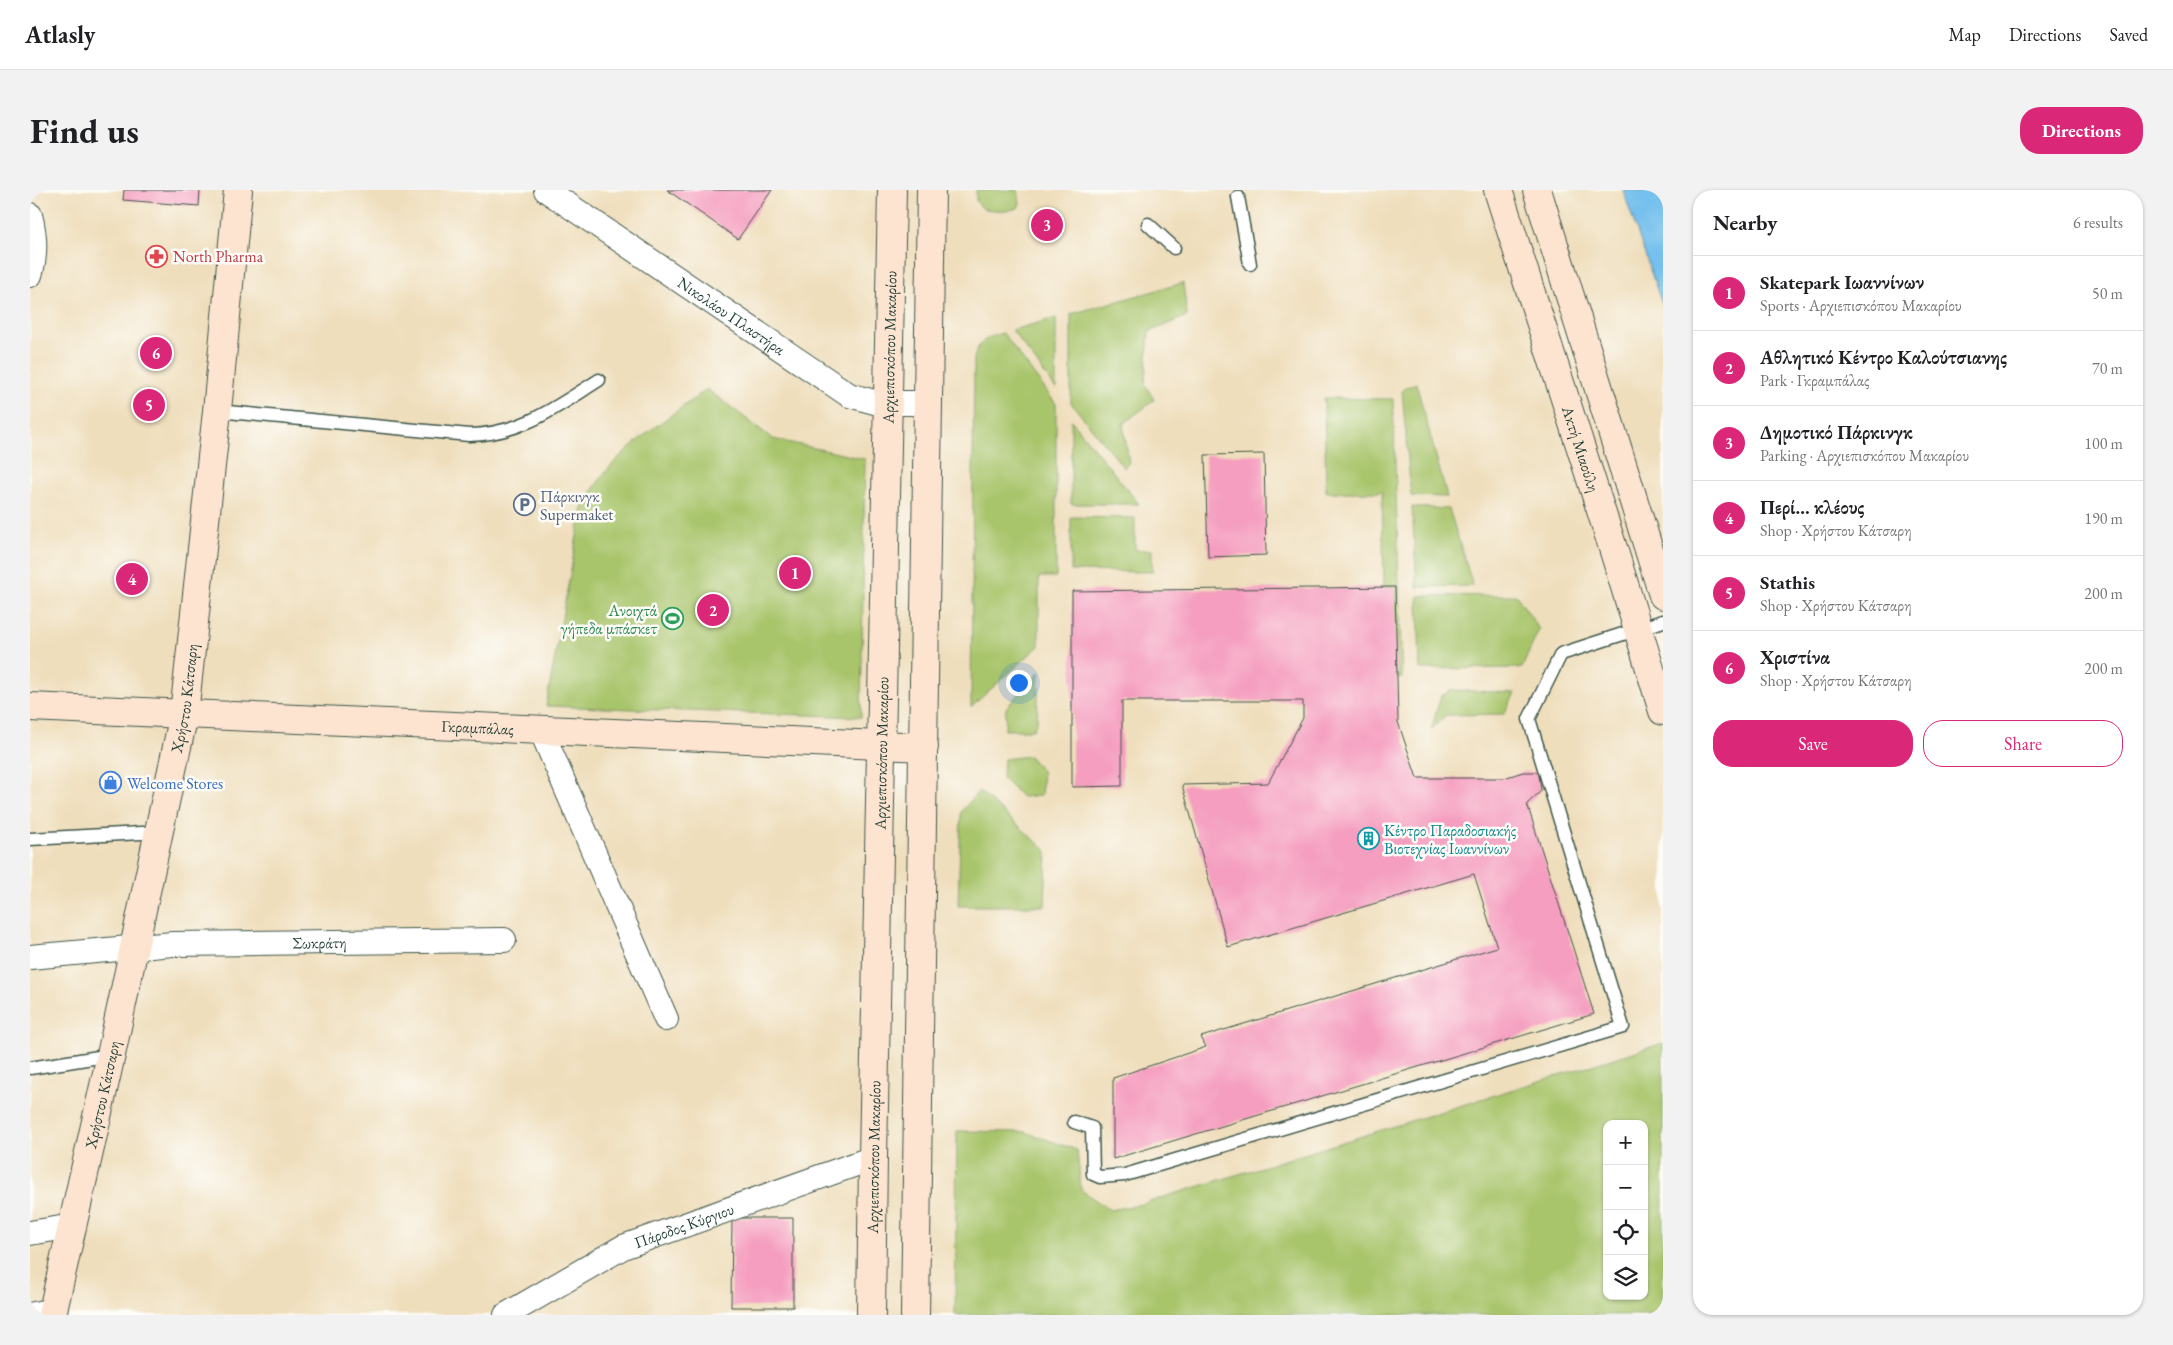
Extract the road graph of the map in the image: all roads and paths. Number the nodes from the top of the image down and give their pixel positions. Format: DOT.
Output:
graph roads {
  1 [pos="238,190"];
  2 [pos="546,190"];
  3 [pos="892,190"];
  4 [pos="931,190"];
  5 [pos="1498,190"];
  6 [pos="1537,190"];
  7 [pos="1238,197"];
  8 [pos="30,215"];
  9 [pos="1148,224"];
  10 [pos="1174,248"];
  11 [pos="1250,264"];
  12 [pos="30,275"];
  13 [pos="599,380"];
  14 [pos="930,403"];
  15 [pos="888,404"];
  16 [pos="217,411"];
  17 [pos="1663,595"];
  18 [pos="1651,625"];
  19 [pos="30,707"];
  20 [pos="1663,711"];
  21 [pos="184,714"];
  22 [pos="541,730"];
  23 [pos="882,746"];
  24 [pos="924,747"];
  25 [pos="160,832"];
  26 [pos="30,839"];
  27 [pos="504,940"];
  28 [pos="135,946"];
  29 [pos="30,957"];
  30 [pos="666,1019"];
  31 [pos="111,1055"];
  32 [pos="30,1068"];
  33 [pos="1074,1122"];
  34 [pos="872,1158"];
  35 [pos="73,1226"];
  36 [pos="30,1233"];
  37 [pos="45,1313"];
  38 [pos="506,1315"];
  39 [pos="871,1315"];
  40 [pos="916,1315"];
  1 -- 16 [label="main road, Χρήστου Κάτσαρη"];
  2 -- 15 [label="street, Νικολάου Πλαστήρα"];
  3 -- 15 [label="main road, Αρχιεπισκόπου Μακαρίου"];
  4 -- 14 [label="main road"];
  5 -- 18 [label="main road, Ακτή Μιαούλη"];
  6 -- 17 [label="main road"];
  7 -- 11 [label="lane"];
  8 -- 12 [label="street"];
  9 -- 10 [label="lane"];
  13 -- 16 [label="lane"];
  14 -- 15 [label="street, Νικολάου Πλαστήρα"];
  14 -- 24 [label="main road"];
  15 -- 23 [label="main road, Αρχιεπισκόπου Μακαρίου"];
  16 -- 21 [label="main road, Χρήστου Κάτσαρη"];
  18 -- 20 [label="main road, Ακτή Μιαούλη"];
  18 -- 33 [label="lane"];
  19 -- 21 [label="main road, Γκραμπάλας"];
  21 -- 22 [label="main road, Γκραμπάλας"];
  21 -- 25 [label="main road, Χρήστου Κάτσαρη"];
  22 -- 23 [label="main road, Γκραμπάλας"];
  22 -- 30 [label="street"];
  23 -- 24 [label="main road, Γκραμπάλας"];
  23 -- 34 [label="main road, Αρχιεπισκόπου Μακαρίου"];
  24 -- 40 [label="main road"];
  25 -- 26 [label="lane"];
  25 -- 28 [label="main road, Χρήστου Κάτσαρη"];
  27 -- 28 [label="street, Σωκράτη"];
  28 -- 29 [label="street, Σωκράτη"];
  28 -- 31 [label="main road, Χρήστου Κάτσαρη"];
  31 -- 32 [label="lane"];
  31 -- 35 [label="main road, Χρήστου Κάτσαρη"];
  34 -- 38 [label="street, Πάροδος Κύργιου"];
  34 -- 39 [label="main road, Αρχιεπισκόπου Μακαρίου"];
  35 -- 36 [label="street"];
  35 -- 37 [label="main road, Χρήστου Κάτσαρη"];
}
